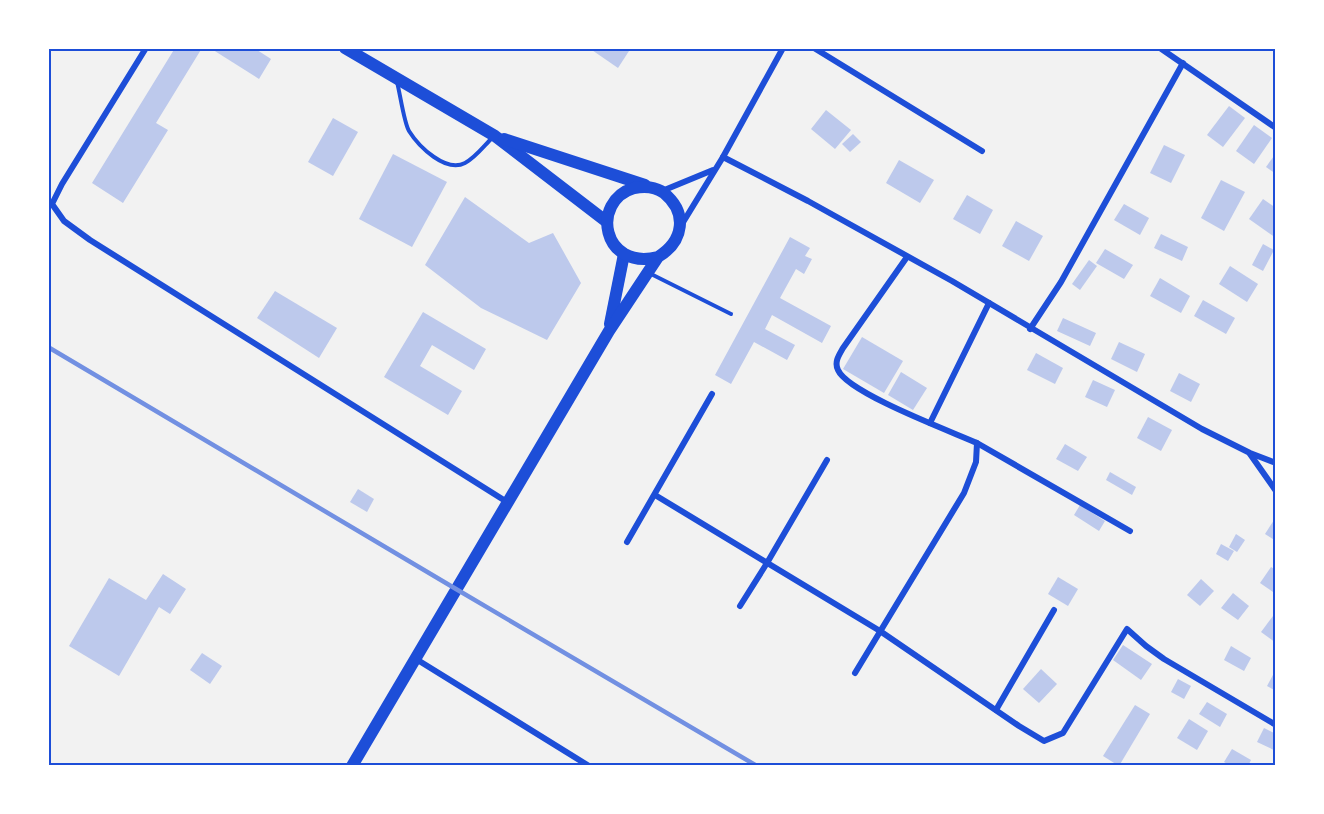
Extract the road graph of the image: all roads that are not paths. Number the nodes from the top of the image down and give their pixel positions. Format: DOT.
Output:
graph roads {
  1 [pos="146,48"];
  2 [pos="345,48"];
  3 [pos="783,48"];
  4 [pos="814,48"];
  5 [pos="1160,48"];
  6 [pos="1183,63"];
  7 [pos="396,78"];
  8 [pos="1276,128"];
  9 [pos="495,136"];
  10 [pos="982,151"];
  11 [pos="723,157"];
  12 [pos="714,169"];
  13 [pos="657,189"];
  14 [pos="607,222"];
  15 [pos="680,227"];
  16 [pos="624,254"];
  17 [pos="658,257"];
  18 [pos="908,257"];
  19 [pos="648,272"];
  20 [pos="989,303"];
  21 [pos="730,314"];
  22 [pos="1030,329"];
  23 [pos="609,331"];
  24 [pos="712,394"];
  25 [pos="930,423"];
  26 [pos="977,443"];
  27 [pos="1250,453"];
  28 [pos="827,460"];
  29 [pos="1276,464"];
  30 [pos="1276,490"];
  31 [pos="655,495"];
  32 [pos="507,502"];
  33 [pos="1130,531"];
  34 [pos="627,542"];
  35 [pos="767,563"];
  36 [pos="740,606"];
  37 [pos="1054,609"];
  38 [pos="880,631"];
  39 [pos="416,659"];
  40 [pos="855,673"];
  41 [pos="996,710"];
  42 [pos="1276,726"];
  43 [pos="352,766"];
  44 [pos="589,766"];
  1 -- 32 [label="street"];
  2 -- 7 [label="highway"];
  3 -- 11 [label="street"];
  4 -- 10 [label="street"];
  5 -- 6 [label="street"];
  6 -- 8 [label="street"];
  6 -- 22 [label="street"];
  7 -- 9 [label="highway"];
  7 -- 9 [label="lane"];
  9 -- 13 [label="highway"];
  9 -- 14 [label="highway"];
  11 -- 12 [label="street"];
  11 -- 18 [label="street"];
  12 -- 13 [label="street"];
  12 -- 15 [label="street"];
  13 -- 14 [label="highway"];
  13 -- 15 [label="highway"];
  14 -- 16 [label="highway"];
  15 -- 17 [label="highway"];
  16 -- 17 [label="highway"];
  16 -- 23 [label="highway"];
  17 -- 19 [label="highway"];
  18 -- 20 [label="street"];
  18 -- 25 [label="street"];
  19 -- 21 [label="lane"];
  19 -- 23 [label="highway"];
  20 -- 22 [label="street"];
  20 -- 25 [label="street"];
  22 -- 27 [label="street"];
  23 -- 32 [label="highway"];
  24 -- 31 [label="street"];
  25 -- 26 [label="street"];
  26 -- 33 [label="street"];
  26 -- 38 [label="street"];
  27 -- 29 [label="street"];
  27 -- 30 [label="street"];
  28 -- 35 [label="street"];
  31 -- 34 [label="street"];
  31 -- 35 [label="street"];
  32 -- 39 [label="highway"];
  35 -- 36 [label="street"];
  35 -- 38 [label="street"];
  37 -- 41 [label="street"];
  38 -- 40 [label="street"];
  38 -- 41 [label="street"];
  39 -- 43 [label="highway"];
  39 -- 44 [label="street"];
  41 -- 42 [label="street"];
}
